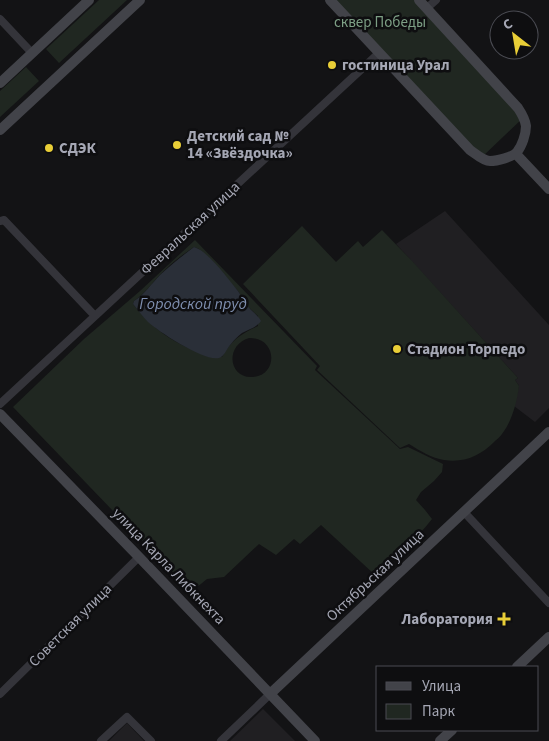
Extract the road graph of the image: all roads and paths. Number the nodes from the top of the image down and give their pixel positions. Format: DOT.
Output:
graph roads {
  1 [pos="89,0"];
  2 [pos="140,0"];
  3 [pos="330,0"];
  4 [pos="419,0"];
  5 [pos="436,0"];
  6 [pos="427,8"];
  7 [pos="0,19"];
  8 [pos="32,53"];
  9 [pos="379,53"];
  10 [pos="0,83"];
  11 [pos="0,130"];
  12 [pos="516,154"];
  13 [pos="549,189"];
  14 [pos="0,221"];
  15 [pos="95,316"];
  16 [pos="0,404"];
  17 [pos="0,414"];
  18 [pos="549,432"];
  19 [pos="464,512"];
  20 [pos="139,557"];
  21 [pos="549,603"];
  22 [pos="549,637"];
  23 [pos="518,666"];
  24 [pos="0,694"];
  25 [pos="270,694"];
  26 [pos="451,731"];
  27 [pos="101,741"];
  28 [pos="150,741"];
  29 [pos="221,741"];
  30 [pos="314,741"];
  31 [pos="440,741"];
  1 -- 8 [label="street"];
  2 -- 11 [label="street"];
  3 -- 9 [label="street"];
  4 -- 6 [label="street"];
  5 -- 6 [label="street"];
  6 -- 12 [label="street"];
  7 -- 8 [label="street"];
  8 -- 10 [label="street"];
  9 -- 12 [label="street"];
  9 -- 15 [label="street, Февральская улица"];
  12 -- 13 [label="street"];
  14 -- 15 [label="street"];
  15 -- 16 [label="street, Февральская улица"];
  17 -- 20 [label="street, улица Карла Либкнехта"];
  18 -- 19 [label="street, Октябрьская улица"];
  19 -- 21 [label="street"];
  19 -- 25 [label="street, Октябрьская улица"];
  20 -- 24 [label="street, Советская улица"];
  20 -- 25 [label="street, улица Карла Либкнехта"];
  22 -- 23 [label="street"];
  25 -- 29 [label="street, Октябрьская улица"];
  25 -- 30 [label="street, улица Карла Либкнехта"];
  26 -- 31 [label="street"];
  27 -- 28 [label="street"];
}
